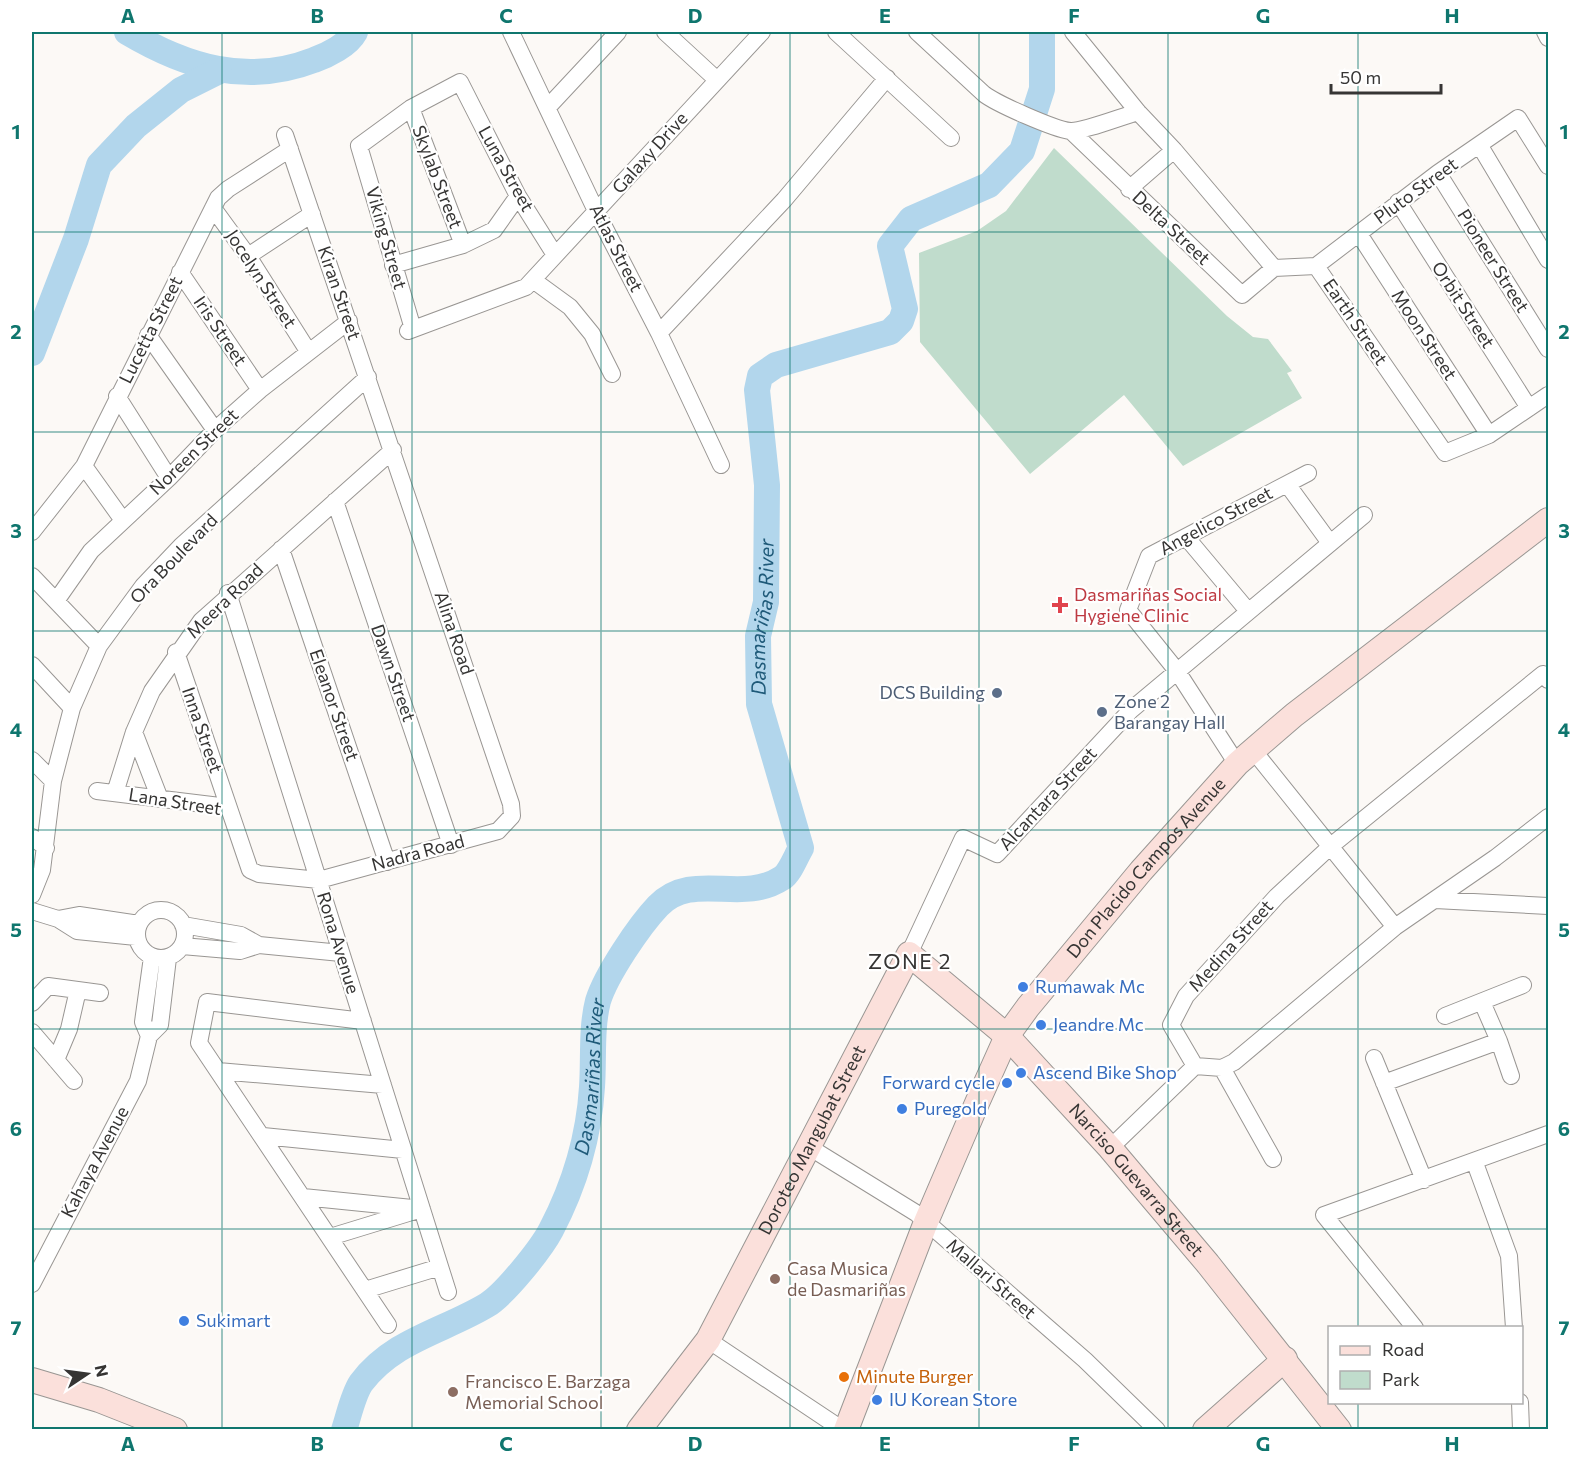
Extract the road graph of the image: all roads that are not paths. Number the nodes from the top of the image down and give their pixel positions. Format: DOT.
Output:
graph roads {
  1 [pos="511,32"];
  2 [pos="618,32"];
  3 [pos="762,32"];
  4 [pos="836,32"];
  5 [pos="917,32"];
  6 [pos="1072,32"];
  7 [pos="1545,32"];
  8 [pos="670,33"];
  9 [pos="1548,38"];
  10 [pos="887,78"];
  11 [pos="716,79"];
  12 [pos="548,107"];
  13 [pos="411,108"];
  14 [pos="1138,112"];
  15 [pos="1071,131"];
  16 [pos="951,138"];
  17 [pos="288,142"];
  18 [pos="1480,146"];
  19 [pos="1174,150"];
  20 [pos="1548,166"];
  21 [pos="1438,173"];
  22 [pos="1129,189"];
  23 [pos="518,196"];
  24 [pos="1398,202"];
  25 [pos="213,208"];
  26 [pos="597,213"];
  27 [pos="312,214"];
  28 [pos="1359,234"];
  29 [pos="463,245"];
  30 [pos="555,255"];
  31 [pos="248,256"];
  32 [pos="1548,260"];
  33 [pos="393,265"];
  34 [pos="1316,266"];
  35 [pos="1274,268"];
  36 [pos="180,272"];
  37 [pos="532,280"];
  38 [pos="349,321"];
  39 [pos="410,330"];
  40 [pos="659,333"];
  41 [pos="148,335"];
  42 [pos="1548,349"];
  43 [pos="308,351"];
  44 [pos="612,374"];
  45 [pos="368,377"];
  46 [pos="260,390"];
  47 [pos="1548,395"];
  48 [pos="117,396"];
  49 [pos="1529,408"];
  50 [pos="215,430"];
  51 [pos="1489,435"];
  52 [pos="393,450"];
  53 [pos="721,465"];
  54 [pos="84,466"];
  55 [pos="1308,473"];
  56 [pos="169,478"];
  57 [pos="1287,484"];
  58 [pos="334,501"];
  59 [pos="1364,515"];
  60 [pos="122,519"];
  61 [pos="1548,521"];
  62 [pos="32,532"];
  63 [pos="1186,537"];
  64 [pos="1330,543"];
  65 [pos="281,549"];
  66 [pos="32,576"];
  67 [pos="228,593"];
  68 [pos="56,601"];
  69 [pos="1248,611"];
  70 [pos="99,646"];
  71 [pos="176,652"];
  72 [pos="32,664"];
  73 [pos="1177,671"];
  74 [pos="1548,680"];
  75 [pos="72,708"];
  76 [pos="134,732"];
  77 [pos="1245,758"];
  78 [pos="32,760"];
  79 [pos="53,781"];
  80 [pos="97,791"];
  81 [pos="115,793"];
  82 [pos="160,799"];
  83 [pos="228,807"];
  84 [pos="512,816"];
  85 [pos="1548,817"];
  86 [pos="32,837"];
  87 [pos="963,838"];
  88 [pos="451,845"];
  89 [pos="1332,846"];
  90 [pos="46,848"];
  91 [pos="387,862"];
  92 [pos="318,880"];
  93 [pos="32,895"];
  94 [pos="1435,900"];
  95 [pos="1548,906"];
  96 [pos="32,911"];
  97 [pos="183,925"];
  98 [pos="1395,927"];
  99 [pos="138,930"];
  100 [pos="182,945"];
  101 [pos="259,945"];
  102 [pos="341,953"];
  103 [pos="909,954"];
  104 [pos="160,957"];
  105 [pos="1523,985"];
  106 [pos="78,990"];
  107 [pos="100,993"];
  108 [pos="1482,1002"];
  109 [pos="32,1003"];
  110 [pos="1445,1016"];
  111 [pos="363,1021"];
  112 [pos="32,1032"];
  113 [pos="1007,1036"];
  114 [pos="1499,1041"];
  115 [pos="1374,1058"];
  116 [pos="56,1060"];
  117 [pos="1195,1066"];
  118 [pos="1222,1068"];
  119 [pos="218,1071"];
  120 [pos="1511,1076"];
  121 [pos="74,1081"];
  122 [pos="1384,1083"];
  123 [pos="383,1085"];
  124 [pos="1548,1134"];
  125 [pos="263,1136"];
  126 [pos="809,1147"];
  127 [pos="1110,1148"];
  128 [pos="403,1150"];
  129 [pos="1273,1159"];
  130 [pos="1475,1163"];
  131 [pos="1424,1180"];
  132 [pos="303,1197"];
  133 [pos="422,1209"];
  134 [pos="926,1222"];
  135 [pos="330,1237"];
  136 [pos="440,1267"];
  137 [pos="32,1284"];
  138 [pos="365,1290"];
  139 [pos="448,1292"];
  140 [pos="388,1326"];
  141 [pos="1413,1326"];
  142 [pos="1514,1326"];
  143 [pos="708,1340"];
  144 [pos="1285,1359"];
  145 [pos="32,1380"];
  146 [pos="1520,1404"];
  147 [pos="175,1430"];
  148 [pos="639,1430"];
  149 [pos="845,1430"];
  150 [pos="1157,1430"];
  151 [pos="1205,1430"];
  152 [pos="1339,1430"];
  153 [pos="1521,1430"];
  1 -- 12 [label="street, Atlas Street"];
  2 -- 12 [label="street"];
  3 -- 11 [label="street, Galaxy Drive"];
  4 -- 10 [label="street"];
  5 -- 15 [label="street"];
  6 -- 14 [label="street"];
  7 -- 9 [label="street"];
  8 -- 11 [label="street"];
  10 -- 16 [label="street"];
  10 -- 40 [label="street"];
  11 -- 26 [label="street, Galaxy Drive"];
  12 -- 26 [label="street, Atlas Street"];
  13 -- 23 [label="street, Luna Street"];
  13 -- 29 [label="street, Skylab Street"];
  13 -- 33 [label="street, Viking Street"];
  14 -- 15 [label="street"];
  14 -- 19 [label="street"];
  15 -- 22 [label="street, Delta Street"];
  17 -- 25 [label="street, Lucetta Street"];
  17 -- 27 [label="street, Kiran Street"];
  18 -- 20 [label="street, Pluto Street"];
  18 -- 21 [label="street, Pluto Street"];
  18 -- 32 [label="street"];
  19 -- 22 [label="street"];
  19 -- 35 [label="street"];
  21 -- 24 [label="street, Pluto Street"];
  21 -- 42 [label="street, Pioneer Street"];
  22 -- 35 [label="street, Delta Street"];
  23 -- 29 [label="street"];
  23 -- 30 [label="street, Luna Street"];
  24 -- 28 [label="street, Pluto Street"];
  24 -- 49 [label="street, Orbit Street"];
  25 -- 31 [label="street, Jocelyn Street"];
  25 -- 36 [label="street, Lucetta Street"];
  26 -- 30 [label="street, Galaxy Drive"];
  26 -- 40 [label="street, Atlas Street"];
  27 -- 31 [label="street"];
  27 -- 38 [label="street, Kiran Street"];
  28 -- 34 [label="street, Pluto Street"];
  28 -- 51 [label="street, Moon Street"];
  29 -- 33 [label="street"];
  30 -- 37 [label="street, Galaxy Drive"];
  31 -- 43 [label="street, Jocelyn Street"];
  33 -- 39 [label="street, Viking Street"];
  34 -- 35 [label="street, Earth Street"];
  34 -- 51 [label="street, Earth Street"];
  36 -- 41 [label="street, Lucetta Street"];
  36 -- 46 [label="street, Iris Street"];
  37 -- 39 [label="street, Galaxy Drive"];
  37 -- 44 [label="street"];
  38 -- 43 [label="street, Noreen Street"];
  38 -- 45 [label="street, Kiran Street"];
  40 -- 53 [label="street, Atlas Street"];
  41 -- 48 [label="street, Lucetta Street"];
  41 -- 50 [label="street"];
  43 -- 46 [label="street, Noreen Street"];
  45 -- 52 [label="street, Kiran Street"];
  45 -- 70 [label="street, Ora Boulevard"];
  46 -- 50 [label="street, Noreen Street"];
  47 -- 49 [label="street, Earth Street"];
  48 -- 54 [label="street, Lucetta Street"];
  48 -- 56 [label="street"];
  49 -- 51 [label="street, Earth Street"];
  50 -- 56 [label="street, Noreen Street"];
  52 -- 58 [label="street, Meera Road"];
  52 -- 84 [label="street, Alina Road"];
  54 -- 60 [label="street"];
  54 -- 62 [label="street, Lucetta Street"];
  55 -- 57 [label="street, Angelico Street"];
  56 -- 60 [label="street, Noreen Street"];
  57 -- 63 [label="street, Angelico Street"];
  57 -- 64 [label="street"];
  58 -- 65 [label="street, Meera Road"];
  58 -- 88 [label="street, Dawn Street"];
  59 -- 64 [label="street"];
  60 -- 68 [label="street, Noreen Street"];
  61 -- 77 [label="street, Don Placido Campos Avenue"];
  63 -- 69 [label="street"];
  63 -- 73 [label="street, Angelico Street"];
  64 -- 69 [label="street"];
  65 -- 67 [label="street, Meera Road"];
  65 -- 91 [label="street, Eleanor Street"];
  66 -- 68 [label="street"];
  67 -- 71 [label="street, Meera Road"];
  67 -- 92 [label="street, Rona Avenue"];
  68 -- 70 [label="street"];
  69 -- 73 [label="street"];
  70 -- 75 [label="street, Ora Boulevard"];
  71 -- 76 [label="street, Meera Road"];
  71 -- 83 [label="street, Inna Street"];
  72 -- 75 [label="street"];
  73 -- 77 [label="street"];
  73 -- 87 [label="street, Alcantara Street"];
  74 -- 89 [label="street"];
  75 -- 79 [label="street, Ora Boulevard"];
  76 -- 81 [label="street, Meera Road"];
  76 -- 82 [label="street"];
  77 -- 89 [label="street"];
  77 -- 113 [label="street, Don Placido Campos Avenue"];
  78 -- 79 [label="street"];
  79 -- 90 [label="street, Ora Boulevard"];
  80 -- 81 [label="street, Lana Street"];
  81 -- 82 [label="street, Lana Street"];
  82 -- 83 [label="street, Lana Street"];
  83 -- 92 [label="street, Lana Street"];
  84 -- 88 [label="street, Nadra Road"];
  85 -- 94 [label="street"];
  86 -- 90 [label="street"];
  87 -- 103 [label="street, Doroteo Mangubat Street"];
  88 -- 91 [label="street, Nadra Road"];
  89 -- 98 [label="street"];
  89 -- 117 [label="street, Medina Street"];
  90 -- 93 [label="street, Ora Boulevard"];
  91 -- 92 [label="street, Nadra Road"];
  92 -- 102 [label="street, Rona Avenue"];
  94 -- 95 [label="street"];
  94 -- 98 [label="street"];
  96 -- 99 [label="street"];
  97 -- 99 [label="street"];
  97 -- 100 [label="street"];
  97 -- 101 [label="street"];
  98 -- 118 [label="street"];
  99 -- 104 [label="street"];
  100 -- 101 [label="street"];
  100 -- 104 [label="street"];
  101 -- 102 [label="street"];
  102 -- 111 [label="street, Rona Avenue"];
  103 -- 113 [label="street, Narciso Guevarra Street"];
  103 -- 126 [label="street, Doroteo Mangubat Street"];
  104 -- 137 [label="street, Kahaya Avenue"];
  105 -- 108 [label="street"];
  106 -- 107 [label="street"];
  106 -- 109 [label="street"];
  106 -- 116 [label="street"];
  108 -- 110 [label="street"];
  108 -- 114 [label="street"];
  111 -- 119 [label="street"];
  111 -- 123 [label="street, Rona Avenue"];
  112 -- 116 [label="street"];
  113 -- 127 [label="street, Narciso Guevarra Street"];
  113 -- 134 [label="street, Don Placido Campos Avenue"];
  114 -- 120 [label="street"];
  114 -- 122 [label="street"];
  115 -- 122 [label="street"];
  116 -- 121 [label="street"];
  117 -- 118 [label="street"];
  117 -- 127 [label="street"];
  118 -- 129 [label="street"];
  119 -- 123 [label="street"];
  119 -- 125 [label="street"];
  122 -- 131 [label="street"];
  123 -- 128 [label="street, Rona Avenue"];
  124 -- 130 [label="street"];
  125 -- 128 [label="street"];
  125 -- 132 [label="street"];
  126 -- 134 [label="street, Mallari Street"];
  126 -- 143 [label="street, Doroteo Mangubat Street"];
  127 -- 144 [label="street, Narciso Guevarra Street"];
  128 -- 133 [label="street, Rona Avenue"];
  130 -- 131 [label="street"];
  130 -- 142 [label="street"];
  131 -- 141 [label="street"];
  132 -- 133 [label="street"];
  132 -- 135 [label="street"];
  133 -- 135 [label="street"];
  133 -- 136 [label="street, Rona Avenue"];
  134 -- 149 [label="street, Don Placido Campos Avenue"];
  134 -- 150 [label="street, Mallari Street"];
  135 -- 138 [label="street"];
  136 -- 138 [label="street"];
  136 -- 139 [label="street, Rona Avenue"];
  138 -- 140 [label="street"];
  143 -- 148 [label="street, Doroteo Mangubat Street"];
  143 -- 149 [label="street"];
  144 -- 151 [label="street"];
  144 -- 152 [label="street, Narciso Guevarra Street"];
  145 -- 147 [label="street"];
  146 -- 153 [label="street"];
}
